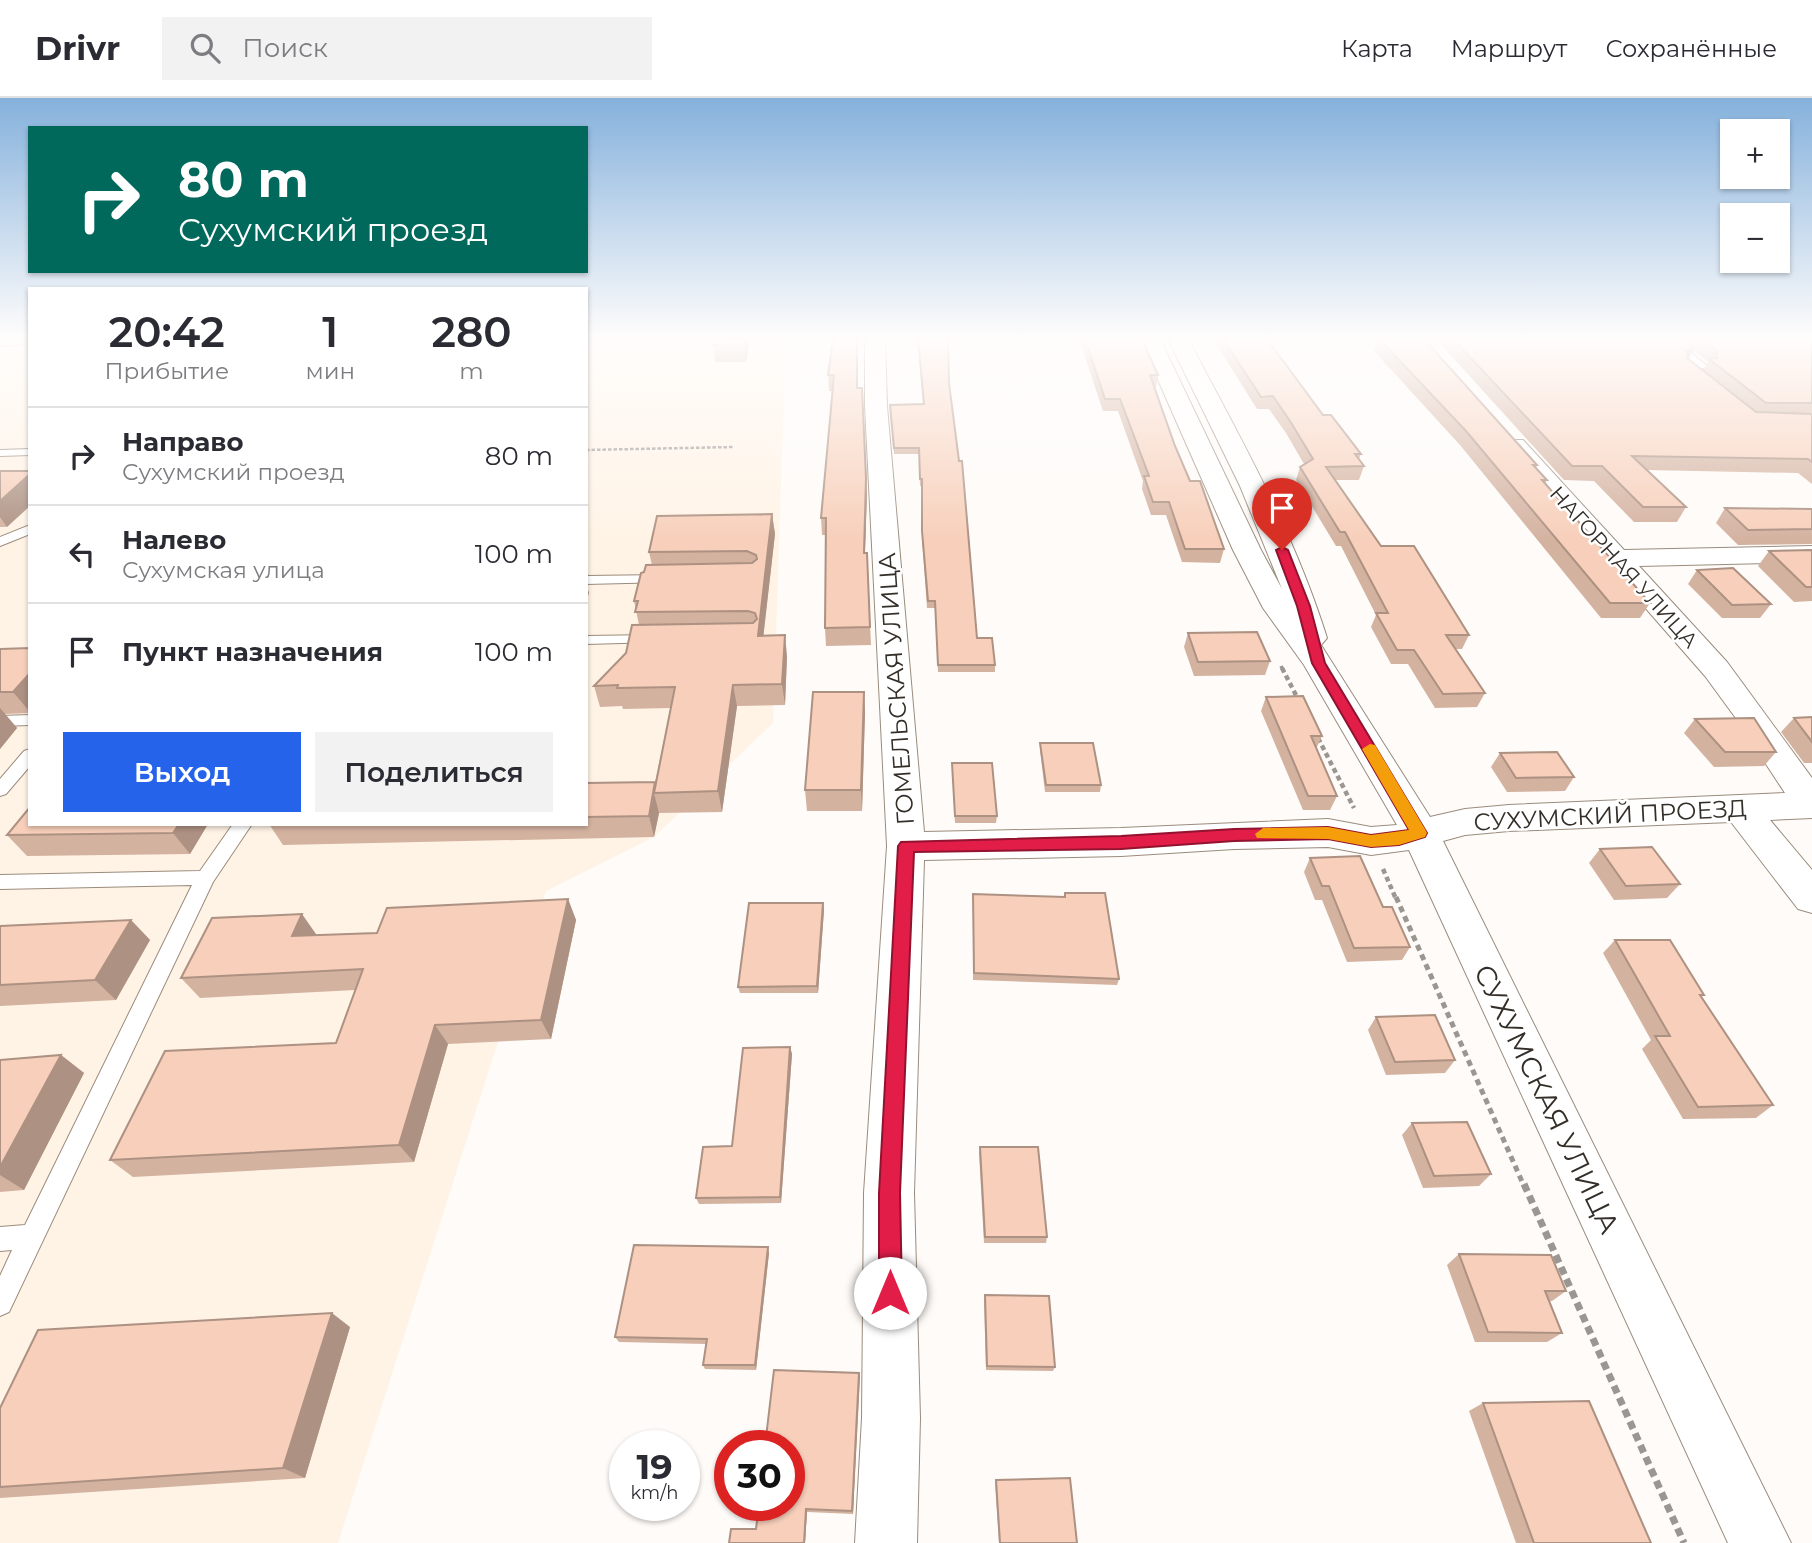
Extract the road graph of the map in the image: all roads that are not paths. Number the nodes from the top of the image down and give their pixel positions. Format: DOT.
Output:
graph roads {
  1 [pos="876,406"];
  2 [pos="1181,406"];
  3 [pos="1211,406"];
  4 [pos="1495,423"];
  5 [pos="0,453"];
  6 [pos="28,453"];
  7 [pos="28,530"];
  8 [pos="0,542"];
  9 [pos="1812,554"];
  10 [pos="1615,558"];
  11 [pos="682,579"];
  12 [pos="588,580"];
  13 [pos="668,639"];
  14 [pos="588,640"];
  15 [pos="1299,676"];
  16 [pos="28,720"];
  17 [pos="0,721"];
  18 [pos="28,757"];
  19 [pos="0,790"];
  20 [pos="1812,805"];
  21 [pos="1741,809"];
  22 [pos="242,826"];
  23 [pos="1419,833"];
  24 [pos="906,846"];
  25 [pos="205,878"];
  26 [pos="0,882"];
  27 [pos="1812,898"];
  28 [pos="32,1237"];
  29 [pos="0,1239"];
  30 [pos="0,1303"];
  31 [pos="886,1543"];
  32 [pos="1760,1543"];
  1 -- 24 [label="street, ГОМЕЛЬСКАЯ УЛИЦА"];
  2 -- 15 [label="street, СУХУМСКАЯ УЛИЦА"];
  3 -- 15 [label="street, СУХУМСКАЯ УЛИЦА"];
  4 -- 10 [label="street, НАГОРНАЯ УЛИЦА"];
  5 -- 6 [label="lane"];
  7 -- 8 [label="lane"];
  9 -- 10 [label="street"];
  10 -- 20 [label="street, НАГОРНАЯ УЛИЦА"];
  11 -- 12 [label="lane"];
  13 -- 14 [label="lane"];
  15 -- 23 [label="street, СУХУМСКАЯ УЛИЦА"];
  16 -- 17 [label="lane"];
  18 -- 19 [label="lane"];
  20 -- 21 [label="street, СУХУМСКИЙ ПРОЕЗД"];
  21 -- 23 [label="street, СУХУМСКИЙ ПРОЕЗД"];
  21 -- 27 [label="street"];
  22 -- 25 [label="lane"];
  23 -- 24 [label="street, СУХУМСКИЙ ПРОЕЗД"];
  23 -- 32 [label="street, СУХУМСКАЯ УЛИЦА"];
  24 -- 31 [label="street, ГОМЕЛЬСКАЯ УЛИЦА"];
  25 -- 26 [label="lane"];
  25 -- 28 [label="lane"];
  28 -- 29 [label="lane"];
  28 -- 30 [label="lane"];
}
